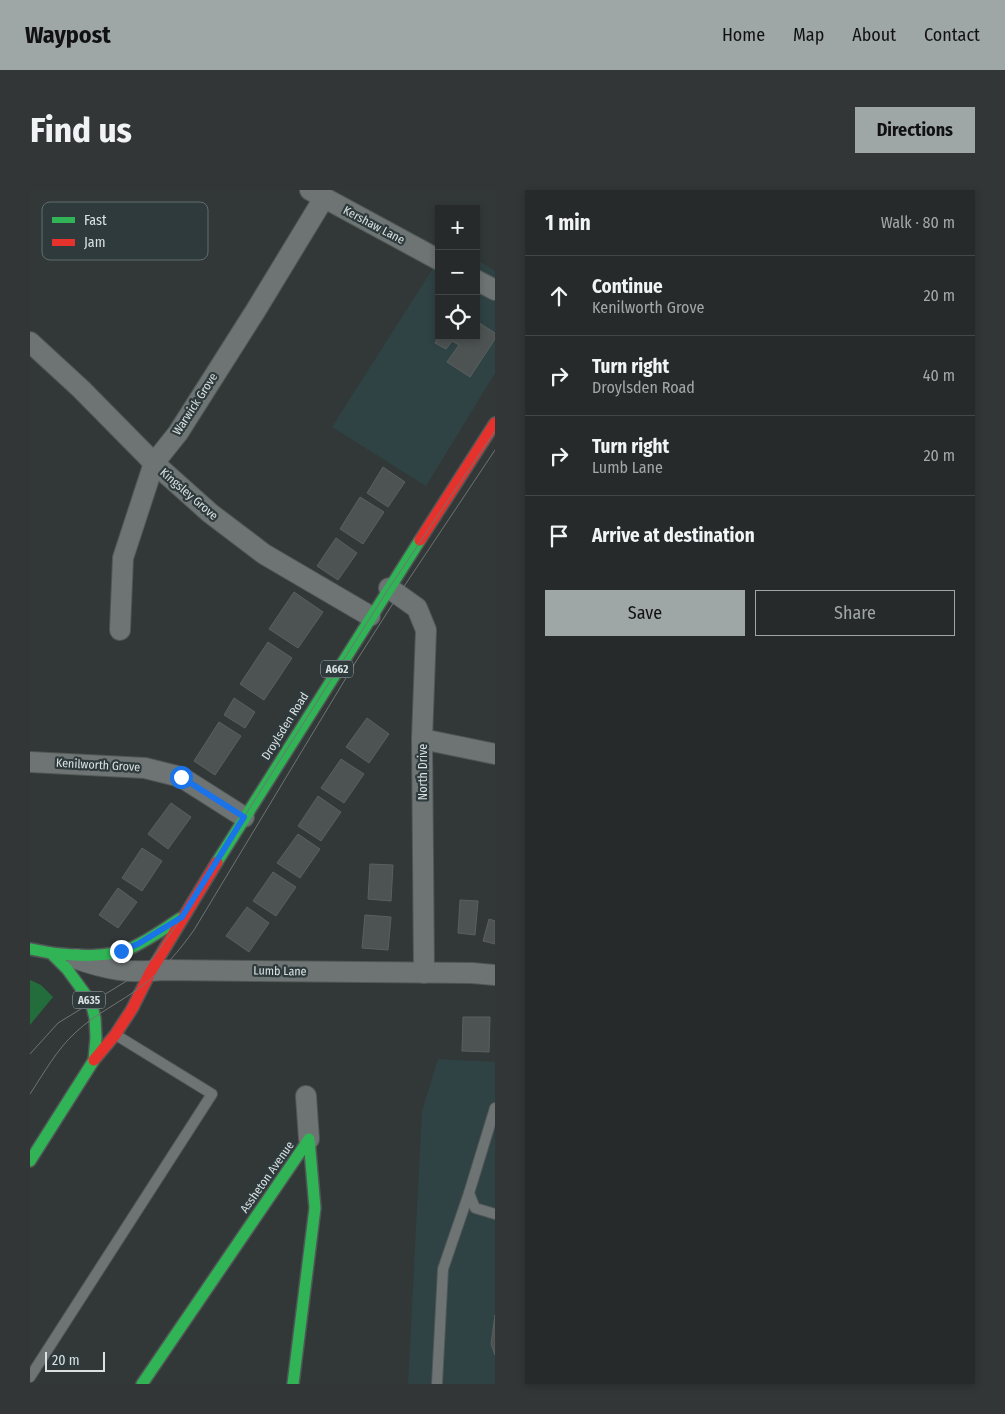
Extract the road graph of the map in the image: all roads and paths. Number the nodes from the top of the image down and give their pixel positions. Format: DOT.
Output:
graph roads {
  1 [pos="317,194"];
  2 [pos="435,258"];
  3 [pos="480,282"];
  4 [pos="495,290"];
  5 [pos="30,342"];
  6 [pos="495,423"];
  7 [pos="154,463"];
  8 [pos="389,588"];
  9 [pos="370,616"];
  10 [pos="120,630"];
  11 [pos="422,739"];
  12 [pos="495,754"];
  13 [pos="30,762"];
  14 [pos="244,817"];
  15 [pos="182,917"];
  16 [pos="30,949"];
  17 [pos="60,955"];
  18 [pos="151,972"];
  19 [pos="424,973"];
  20 [pos="495,975"];
  21 [pos="115,1035"];
  22 [pos="94,1060"];
  23 [pos="306,1096"];
  24 [pos="495,1108"];
  25 [pos="309,1139"];
  26 [pos="30,1161"];
  27 [pos="469,1193"];
  28 [pos="495,1214"];
  29 [pos="30,1378"];
  30 [pos="142,1384"];
  31 [pos="293,1384"];
  32 [pos="437,1384"];
  1 -- 2 [label="street, Kershaw Lane"];
  1 -- 7 [label="street, Warwick Grove"];
  3 -- 4 [label="street"];
  5 -- 7 [label="street, Kingsley Grove"];
  6 -- 8 [label="main road, Droylsden Road / A662"];
  7 -- 9 [label="street, Kingsley Grove"];
  7 -- 10 [label="street, Warwick Grove"];
  8 -- 9 [label="main road, Droylsden Road / A662"];
  8 -- 11 [label="street, North Drive"];
  9 -- 14 [label="main road, Droylsden Road / A662"];
  11 -- 12 [label="street"];
  11 -- 19 [label="street, North Drive"];
  13 -- 14 [label="street, Kenilworth Grove"];
  14 -- 15 [label="main road, Droylsden Road / A662"];
  15 -- 17 [label="main road, Lumb Lane"];
  15 -- 18 [label="main road, Droylsden Road / A662"];
  16 -- 17 [label="main road, Lumb Lane"];
  17 -- 18 [label="street, Lumb Lane"];
  17 -- 22 [label="main road, A635"];
  18 -- 19 [label="street, Lumb Lane"];
  18 -- 21 [label="main road, Droylsden Road"];
  19 -- 20 [label="street, Lumb Lane"];
  21 -- 22 [label="main road, Droylsden Road"];
  21 -- 29 [label="lane"];
  22 -- 26 [label="main road, Droylsden Road"];
  23 -- 25 [label="street"];
  24 -- 27 [label="lane"];
  25 -- 30 [label="main road, Assheton Avenue"];
  25 -- 31 [label="main road, Assheton Avenue"];
  27 -- 28 [label="lane"];
  27 -- 32 [label="lane"];
}
